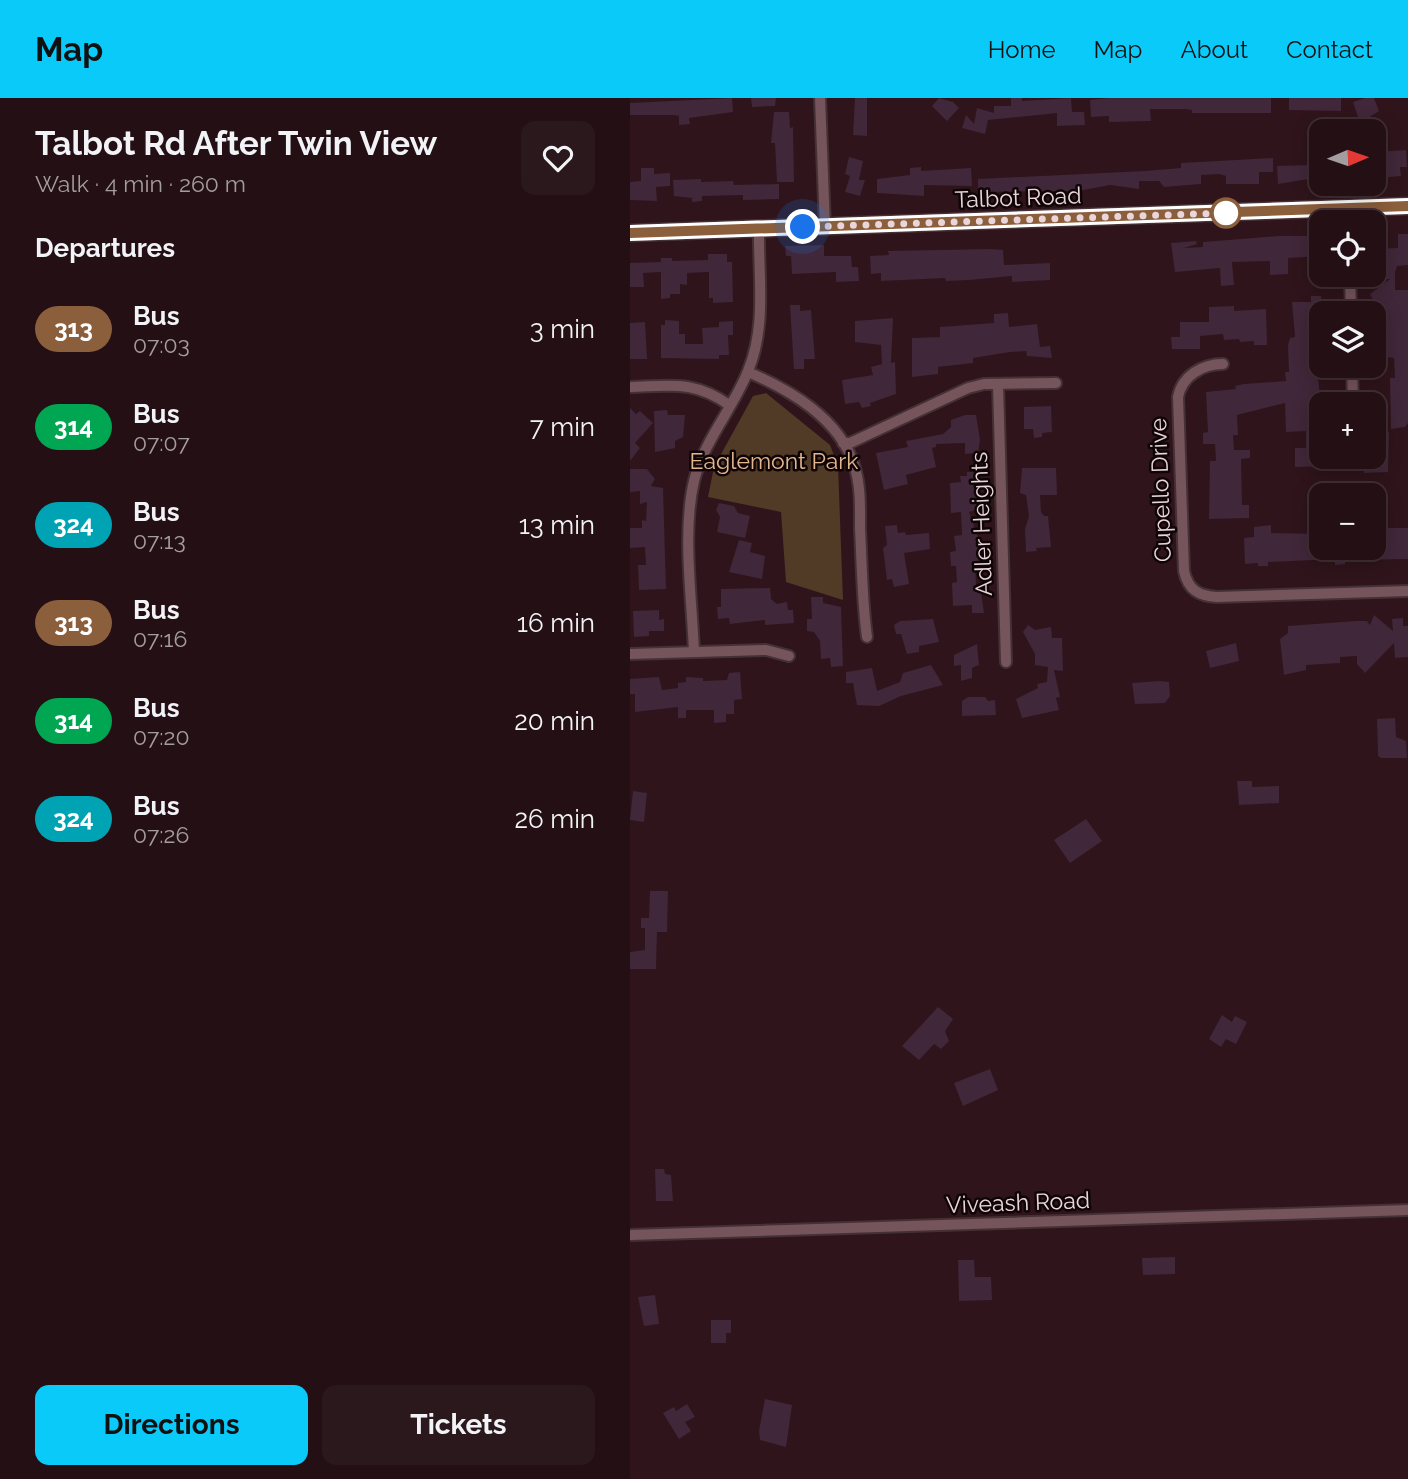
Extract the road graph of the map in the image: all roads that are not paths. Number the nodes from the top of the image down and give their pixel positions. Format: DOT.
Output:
graph roads {
  1 [pos="820,98"];
  2 [pos="1408,206"];
  3 [pos="1382,210"];
  4 [pos="1309,216"];
  5 [pos="825,226"];
  6 [pos="758,228"];
  7 [pos="630,233"];
  8 [pos="1223,364"];
  9 [pos="748,372"];
  10 [pos="1056,383"];
  11 [pos="998,384"];
  12 [pos="630,387"];
  13 [pos="729,405"];
  14 [pos="843,443"];
  15 [pos="1408,590"];
  16 [pos="867,637"];
  17 [pos="694,652"];
  18 [pos="630,654"];
  19 [pos="789,656"];
  20 [pos="1006,662"];
  21 [pos="1408,1210"];
  22 [pos="630,1235"];
  1 -- 5 [label="street"];
  2 -- 3 [label="main road, Talbot Road"];
  4 -- 5 [label="main road, Talbot Road"];
  5 -- 6 [label="main road, Talbot Road"];
  6 -- 7 [label="main road, Talbot Road"];
  6 -- 9 [label="street"];
  8 -- 15 [label="street, Cupello Drive"];
  9 -- 13 [label="street"];
  9 -- 14 [label="street"];
  10 -- 11 [label="street"];
  11 -- 14 [label="street"];
  11 -- 20 [label="street, Adler Heights"];
  12 -- 13 [label="street"];
  13 -- 17 [label="street"];
  14 -- 16 [label="street"];
  17 -- 18 [label="street"];
  17 -- 19 [label="street"];
  21 -- 22 [label="street, Viveash Road"];
}
